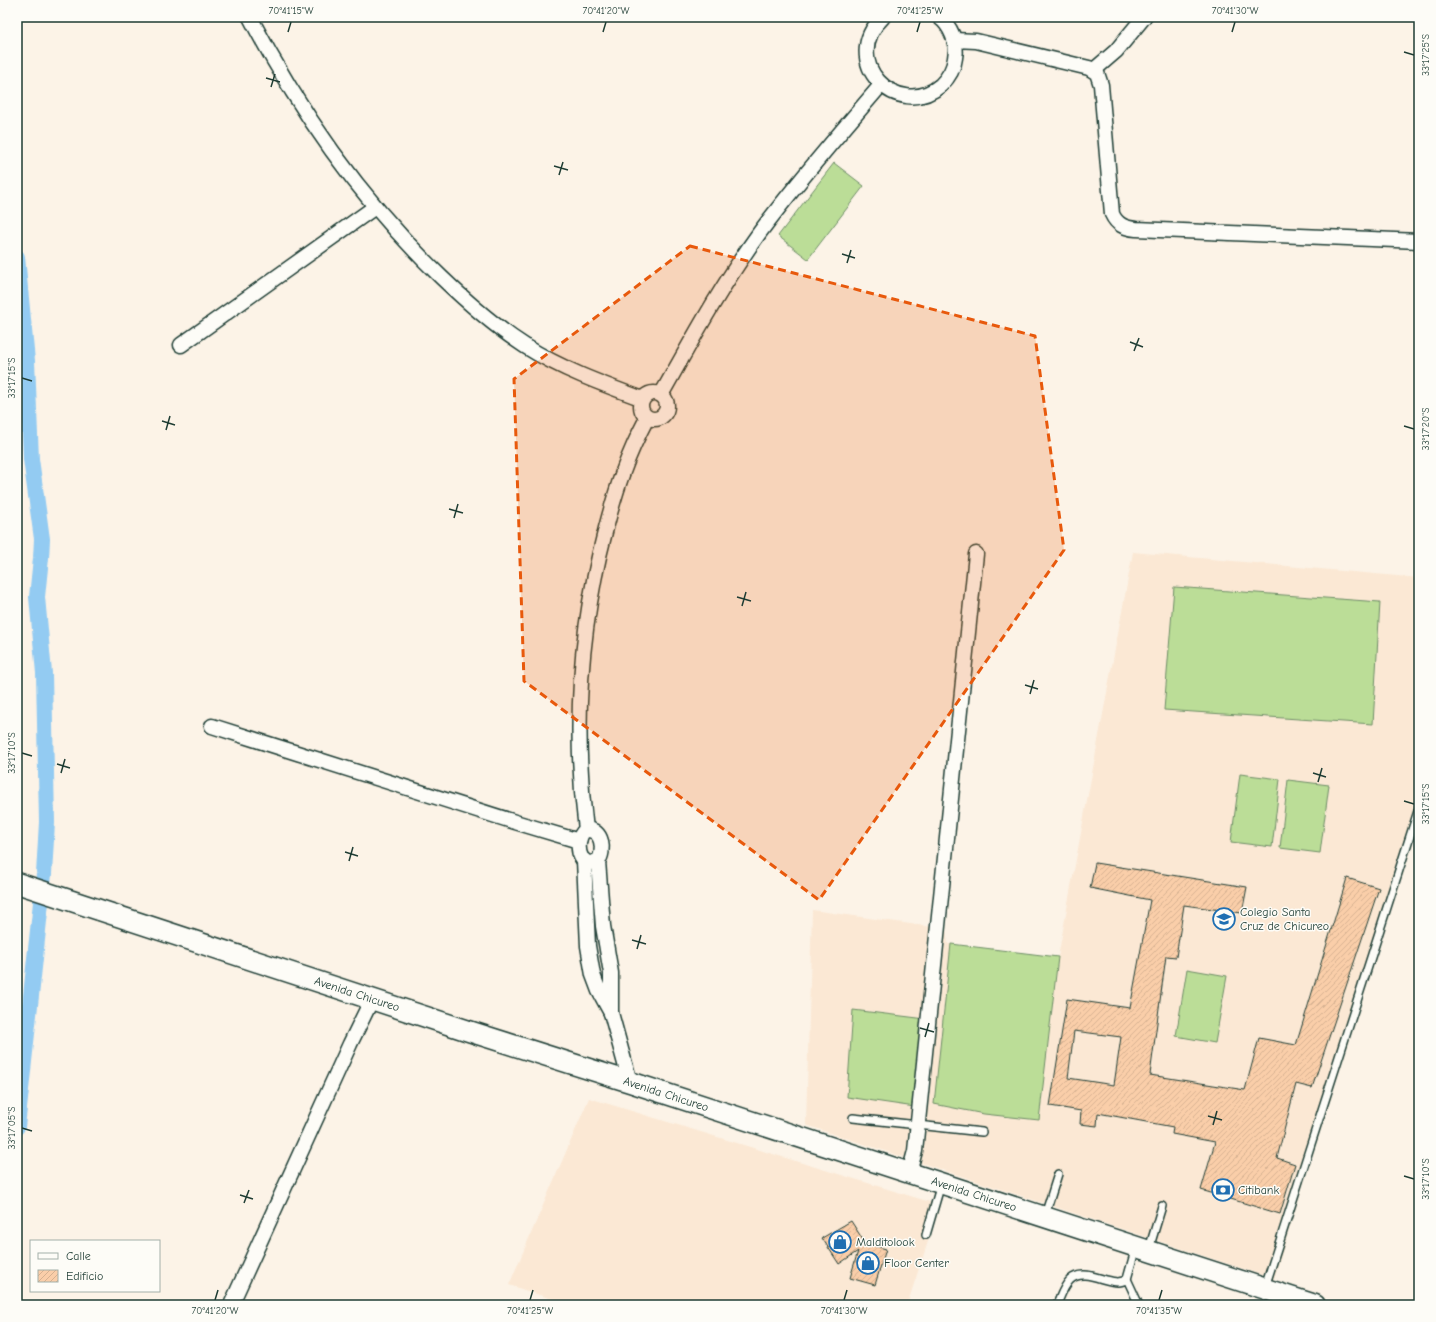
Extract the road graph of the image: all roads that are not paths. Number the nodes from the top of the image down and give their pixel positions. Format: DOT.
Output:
graph roads {
  1 [pos="250,17"];
  2 [pos="882,17"];
  3 [pos="939,17"];
  4 [pos="1144,17"];
  5 [pos="954,40"];
  6 [pos="1094,70"];
  7 [pos="882,85"];
  8 [pos="375,207"];
  9 [pos="1419,241"];
  10 [pos="181,345"];
  11 [pos="661,395"];
  12 [pos="643,399"];
  13 [pos="647,418"];
  14 [pos="976,554"];
  15 [pos="212,726"];
  16 [pos="1419,808"];
  17 [pos="583,836"];
  18 [pos="584,860"];
  19 [pos="598,861"];
  20 [pos="23,884"];
  21 [pos="372,999"];
  22 [pos="611,1013"];
  23 [pos="630,1082"];
  24 [pos="853,1118"];
  25 [pos="918,1124"];
  26 [pos="982,1132"];
  27 [pos="909,1173"];
  28 [pos="1058,1174"];
  29 [pos="942,1184"];
  30 [pos="1162,1206"];
  31 [pos="1044,1217"];
  32 [pos="926,1234"];
  33 [pos="1143,1249"];
  34 [pos="1127,1278"];
  35 [pos="1265,1289"];
  36 [pos="1058,1302"];
  37 [pos="231,1305"];
  38 [pos="1139,1305"];
  39 [pos="1314,1305"];
  1 -- 8 [label="street"];
  2 -- 7 [label="street"];
  3 -- 5 [label="street"];
  4 -- 6 [label="street"];
  5 -- 6 [label="street"];
  5 -- 7 [label="street"];
  6 -- 9 [label="street"];
  7 -- 11 [label="street"];
  8 -- 10 [label="street"];
  8 -- 12 [label="street"];
  11 -- 12 [label="street"];
  11 -- 13 [label="street"];
  12 -- 13 [label="street"];
  13 -- 17 [label="street"];
  14 -- 25 [label="street"];
  15 -- 17 [label="street"];
  16 -- 35 [label="lane"];
  17 -- 18 [label="street"];
  17 -- 19 [label="street"];
  18 -- 19 [label="street"];
  18 -- 22 [label="street"];
  19 -- 22 [label="street"];
  20 -- 21 [label="main road, Avenida Chicureo"];
  21 -- 23 [label="main road, Avenida Chicureo"];
  21 -- 37 [label="street"];
  22 -- 23 [label="street"];
  23 -- 27 [label="main road, Avenida Chicureo"];
  24 -- 25 [label="lane"];
  25 -- 26 [label="lane"];
  25 -- 27 [label="street"];
  27 -- 29 [label="main road, Avenida Chicureo"];
  28 -- 31 [label="lane"];
  29 -- 31 [label="main road, Avenida Chicureo"];
  29 -- 32 [label="lane"];
  30 -- 33 [label="lane"];
  31 -- 33 [label="main road, Avenida Chicureo"];
  33 -- 34 [label="lane"];
  33 -- 35 [label="main road, Avenida Chicureo"];
  34 -- 36 [label="lane"];
  34 -- 38 [label="lane"];
  35 -- 39 [label="main road, Avenida Chicureo"];
}
